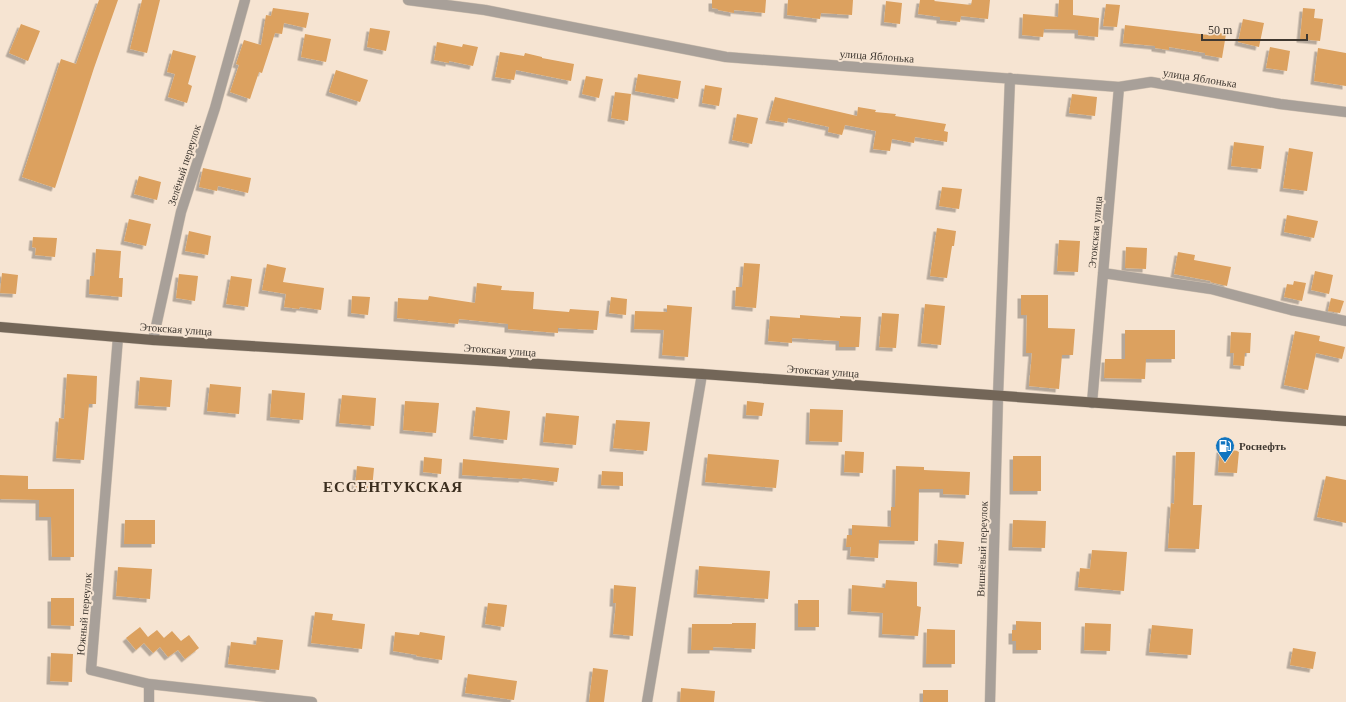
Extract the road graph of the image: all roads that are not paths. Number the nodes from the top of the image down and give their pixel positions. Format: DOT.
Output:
graph roads {
  1 [pos="245,0"];
  2 [pos="408,0"];
  3 [pos="1010,78"];
  4 [pos="1120,87"];
  5 [pos="1346,112"];
  6 [pos="1103,273"];
  7 [pos="1346,321"];
  8 [pos="0,327"];
  9 [pos="118,337"];
  10 [pos="153,340"];
  11 [pos="702,374"];
  12 [pos="998,396"];
  13 [pos="1092,403"];
  14 [pos="1346,421"];
  15 [pos="149,684"];
  16 [pos="149,702"];
  17 [pos="312,702"];
  18 [pos="647,702"];
  19 [pos="990,702"];
  1 -- 10 [label="street, Зелёный переулок"];
  2 -- 3 [label="street, улица Яблонька"];
  3 -- 4 [label="street, улица Яблонька"];
  3 -- 12 [label="street"];
  4 -- 5 [label="street, улица Яблонька"];
  4 -- 6 [label="street, Этокская улица"];
  6 -- 7 [label="street"];
  6 -- 13 [label="street, Этокская улица"];
  8 -- 9 [label="main road, Этокская улица"];
  9 -- 10 [label="main road, Этокская улица"];
  9 -- 15 [label="street, Южный переулок"];
  10 -- 11 [label="main road, Этокская улица"];
  11 -- 12 [label="main road, Этокская улица"];
  11 -- 18 [label="street"];
  12 -- 13 [label="main road, Этокская улица"];
  12 -- 19 [label="street, Вишнёвый переулок"];
  13 -- 14 [label="main road, Этокская улица"];
  15 -- 16 [label="street"];
  15 -- 17 [label="street, Южный переулок"];
}
